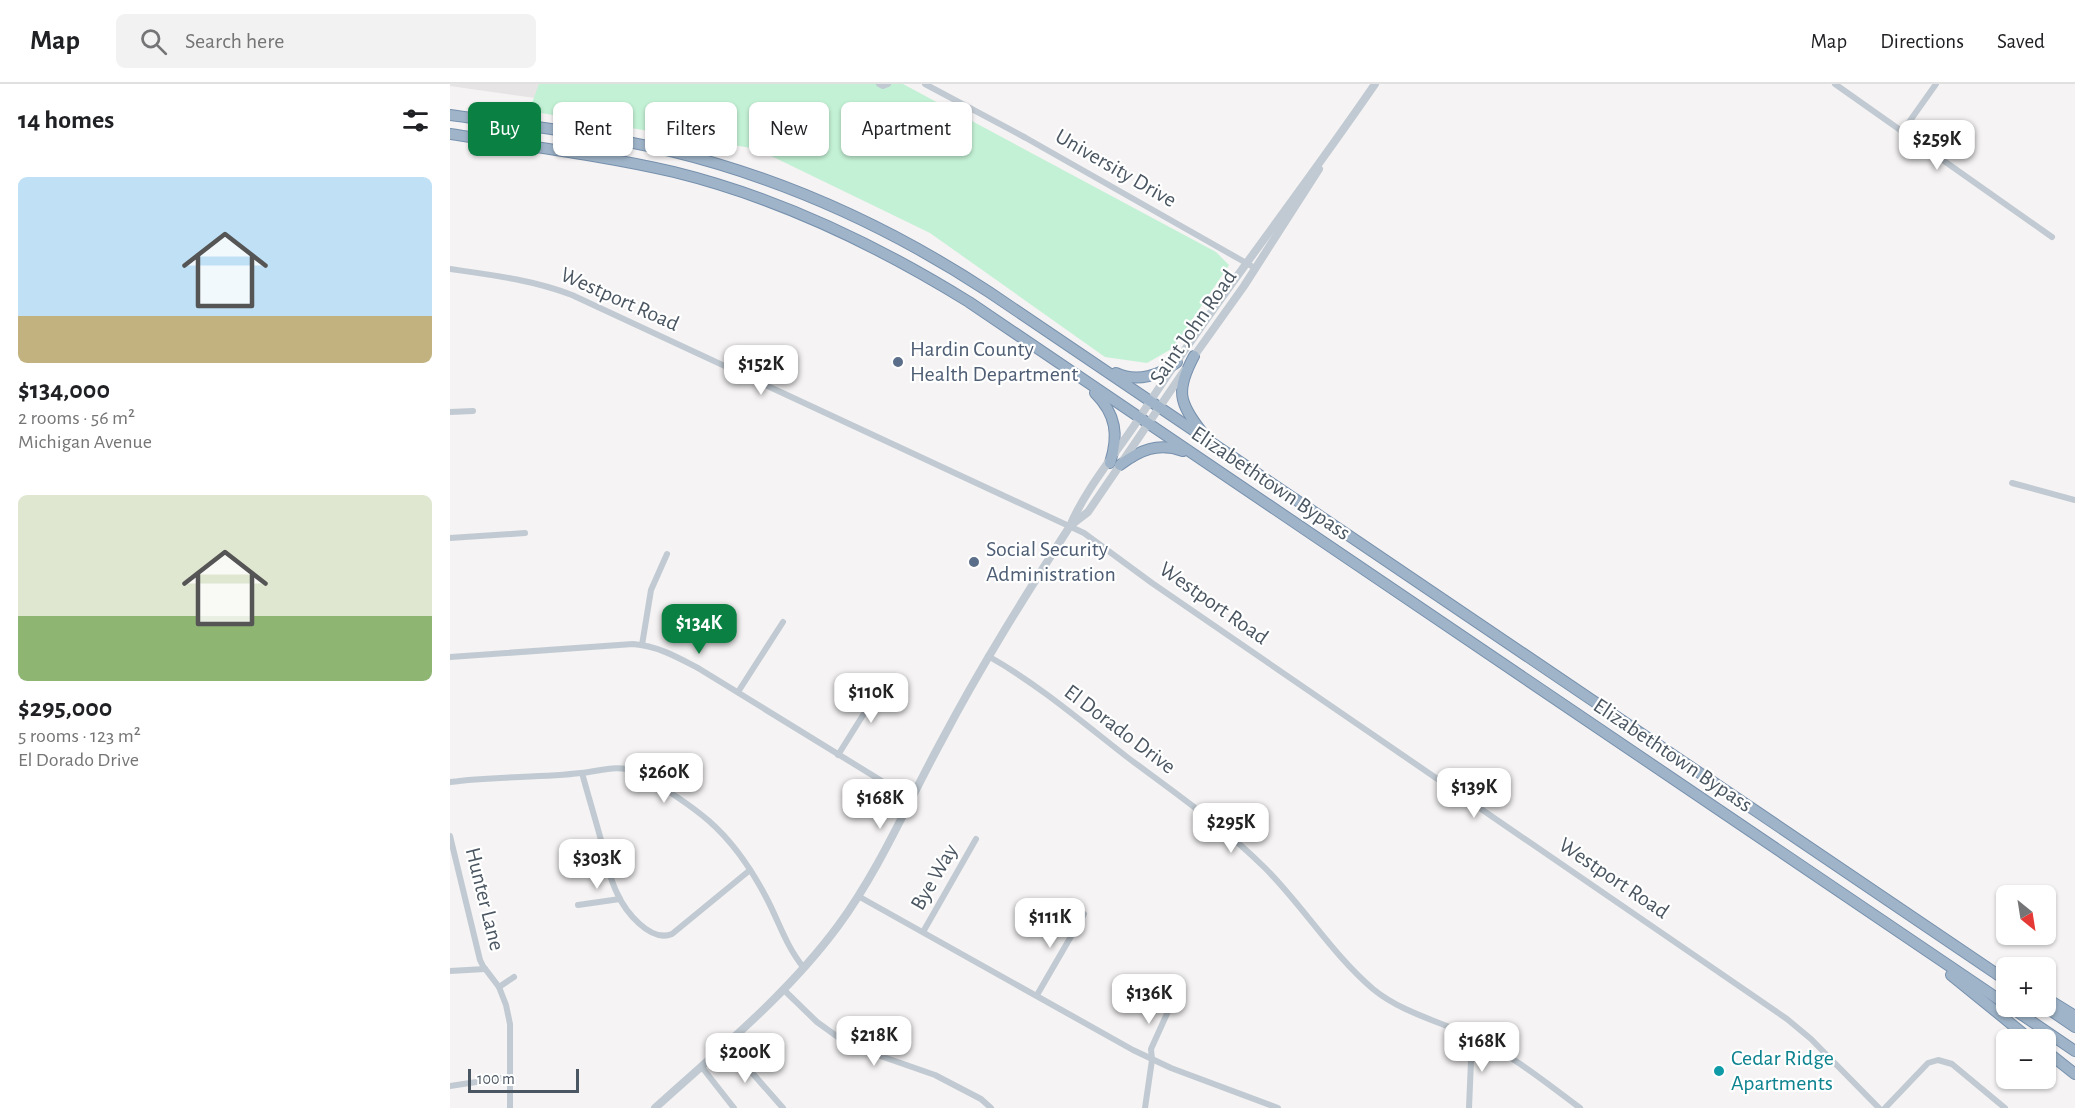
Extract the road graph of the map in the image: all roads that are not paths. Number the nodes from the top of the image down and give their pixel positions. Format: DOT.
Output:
graph roads {
  1 [pos="879,84"];
  2 [pos="888,84"];
  3 [pos="925,84"];
  4 [pos="1375,84"];
  5 [pos="1835,84"];
  6 [pos="1936,84"];
  7 [pos="450,114"];
  8 [pos="1902,132"];
  9 [pos="450,134"];
  10 [pos="1336,141"];
  11 [pos="2052,237"];
  12 [pos="1247,263"];
  13 [pos="1255,268"];
  14 [pos="450,269"];
  15 [pos="1084,356"];
  16 [pos="1194,356"];
  17 [pos="1177,362"];
  18 [pos="1073,372"];
  19 [pos="1155,404"];
  20 [pos="472,411"];
  21 [pos="450,412"];
  22 [pos="1144,420"];
  23 [pos="1213,443"];
  24 [pos="1202,460"];
  25 [pos="1115,464"];
  26 [pos="2012,483"];
  27 [pos="2075,500"];
  28 [pos="1070,526"];
  29 [pos="525,533"];
  30 [pos="450,538"];
  31 [pos="667,554"];
  32 [pos="783,622"];
  33 [pos="642,645"];
  34 [pos="988,656"];
  35 [pos="450,657"];
  36 [pos="885,680"];
  37 [pos="738,692"];
  38 [pos="838,755"];
  39 [pos="582,773"];
  40 [pos="450,782"];
  41 [pos="911,799"];
  42 [pos="450,836"];
  43 [pos="976,839"];
  44 [pos="750,870"];
  45 [pos="458,872"];
  46 [pos="450,874"];
  47 [pos="858,896"];
  48 [pos="620,899"];
  49 [pos="1886,900"];
  50 [pos="578,905"];
  51 [pos="1084,914"];
  52 [pos="923,932"];
  53 [pos="1905,936"];
  54 [pos="1996,967"];
  55 [pos="804,968"];
  56 [pos="485,969"];
  57 [pos="450,971"];
  58 [pos="1996,974"];
  59 [pos="514,977"];
  60 [pos="499,987"];
  61 [pos="784,990"];
  62 [pos="1037,995"];
  63 [pos="1175,996"];
  64 [pos="1996,998"];
  65 [pos="2056,1004"];
  66 [pos="2056,1014"];
  67 [pos="2075,1016"];
  68 [pos="2024,1017"];
  69 [pos="2075,1027"];
  70 [pos="2018,1029"];
  71 [pos="1472,1037"];
  72 [pos="726,1043"];
  73 [pos="2075,1051"];
  74 [pos="1152,1059"];
  75 [pos="2056,1059"];
  76 [pos="701,1066"];
  77 [pos="2075,1074"];
  78 [pos="509,1077"];
  79 [pos="450,1086"];
  80 [pos="510,1108"];
  81 [pos="655,1108"];
  82 [pos="734,1108"];
  83 [pos="783,1108"];
  84 [pos="991,1108"];
  85 [pos="1145,1108"];
  86 [pos="1278,1108"];
  87 [pos="1468,1108"];
  88 [pos="1580,1108"];
  89 [pos="1879,1108"];
  90 [pos="1885,1108"];
  91 [pos="2005,1108"];
  1 -- 2 [label="street"];
  3 -- 12 [label="street, University Drive"];
  4 -- 10 [label="street, Saint John Road"];
  5 -- 8 [label="street"];
  6 -- 8 [label="street"];
  7 -- 15 [label="highway, Elizabethtown Bypass"];
  8 -- 11 [label="street"];
  9 -- 18 [label="highway, Elizabethtown Bypass"];
  10 -- 12 [label="street, Saint John Road"];
  10 -- 13 [label="street, Saint John Road"];
  12 -- 13 [label="street, University Drive"];
  12 -- 17 [label="street, Saint John Road"];
  13 -- 16 [label="street, Saint John Road"];
  14 -- 28 [label="street, Westport Road"];
  15 -- 17 [label="highway"];
  15 -- 19 [label="highway, Elizabethtown Bypass"];
  16 -- 19 [label="street, Saint John Road"];
  16 -- 23 [label="highway"];
  17 -- 19 [label="street, Saint John Road"];
  18 -- 22 [label="highway, Elizabethtown Bypass"];
  18 -- 25 [label="highway"];
  19 -- 22 [label="street, Saint John Road"];
  19 -- 23 [label="highway, Elizabethtown Bypass"];
  20 -- 21 [label="street"];
  22 -- 24 [label="highway, Elizabethtown Bypass"];
  22 -- 25 [label="street, Saint John Road"];
  23 -- 49 [label="highway, Elizabethtown Bypass"];
  24 -- 25 [label="highway"];
  24 -- 53 [label="highway, Elizabethtown Bypass"];
  25 -- 28 [label="street, Saint John Road"];
  26 -- 27 [label="street"];
  28 -- 34 [label="street, Saint John Road"];
  28 -- 89 [label="street, Westport Road"];
  29 -- 30 [label="street"];
  31 -- 33 [label="street"];
  32 -- 37 [label="street"];
  33 -- 35 [label="street"];
  33 -- 37 [label="street"];
  34 -- 41 [label="street, Saint John Road"];
  34 -- 71 [label="street, El Dorado Drive"];
  36 -- 38 [label="street"];
  37 -- 38 [label="street"];
  38 -- 41 [label="street"];
  39 -- 40 [label="street"];
  39 -- 44 [label="street"];
  39 -- 48 [label="street"];
  41 -- 47 [label="street, Saint John Road"];
  42 -- 45 [label="street, Hunter Lane"];
  43 -- 52 [label="street, Bye Way"];
  44 -- 48 [label="street"];
  44 -- 55 [label="street"];
  45 -- 46 [label="street"];
  45 -- 56 [label="street, Hunter Lane"];
  47 -- 52 [label="street"];
  47 -- 55 [label="street, Saint John Road"];
  48 -- 50 [label="street"];
  49 -- 54 [label="highway"];
  49 -- 58 [label="highway, Elizabethtown Bypass"];
  51 -- 62 [label="street"];
  52 -- 62 [label="street"];
  53 -- 64 [label="highway, Elizabethtown Bypass"];
  53 -- 70 [label="highway"];
  55 -- 61 [label="street, Saint John Road"];
  56 -- 57 [label="street"];
  56 -- 60 [label="street, Hunter Lane"];
  59 -- 60 [label="street"];
  60 -- 78 [label="street, Hunter Lane"];
  61 -- 72 [label="street, Saint John Road"];
  61 -- 84 [label="street"];
  62 -- 74 [label="street"];
  63 -- 74 [label="street"];
  65 -- 67 [label="highway"];
  66 -- 69 [label="highway"];
  68 -- 73 [label="highway, Elizabethtown Bypass"];
  71 -- 87 [label="street"];
  71 -- 88 [label="street, El Dorado Drive"];
  72 -- 76 [label="street, Saint John Road"];
  72 -- 83 [label="street"];
  74 -- 85 [label="street"];
  74 -- 86 [label="street"];
  75 -- 77 [label="highway"];
  76 -- 81 [label="street, Saint John Road"];
  76 -- 82 [label="street"];
  78 -- 79 [label="street"];
  78 -- 80 [label="street, Hunter Lane"];
  90 -- 91 [label="street"];
}
